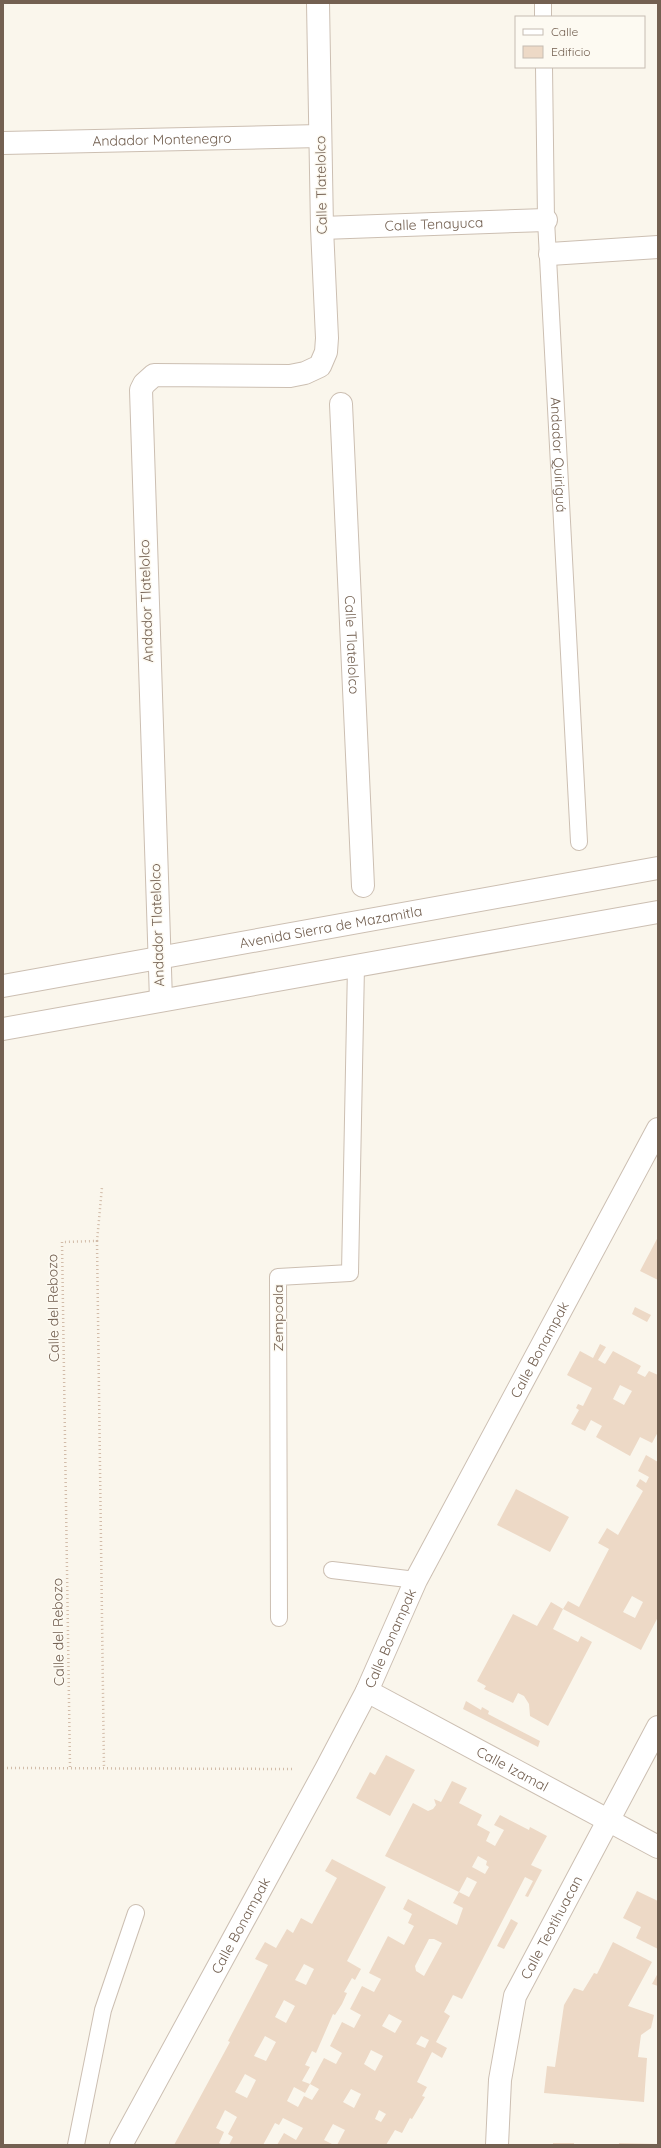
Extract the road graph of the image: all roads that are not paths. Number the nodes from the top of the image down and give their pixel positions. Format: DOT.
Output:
graph roads {
  1 [pos="318,3"];
  2 [pos="543,3"];
  3 [pos="543,16"];
  4 [pos="544,68"];
  5 [pos="320,136"];
  6 [pos="3,143"];
  7 [pos="546,220"];
  8 [pos="322,228"];
  9 [pos="658,247"];
  10 [pos="550,254"];
  11 [pos="320,366"];
  12 [pos="341,404"];
  13 [pos="579,842"];
  14 [pos="658,868"];
  15 [pos="363,886"];
  16 [pos="658,912"];
  17 [pos="158,958"];
  18 [pos="356,966"];
  19 [pos="3,986"];
  20 [pos="161,1000"];
  21 [pos="3,1029"];
  22 [pos="658,1130"];
  23 [pos="332,1570"];
  24 [pos="416,1580"];
  25 [pos="279,1618"];
  26 [pos="367,1691"];
  27 [pos="658,1727"];
  28 [pos="608,1820"];
  29 [pos="658,1847"];
  30 [pos="136,1913"];
  31 [pos="76,2145"];
  32 [pos="121,2145"];
  33 [pos="497,2145"];
  1 -- 5 [label="street, Calle Tlatelolco"];
  2 -- 3 [label="lane"];
  4 -- 7 [label="lane, Andador Quiriguá"];
  5 -- 6 [label="street, Andador Montenegro"];
  5 -- 8 [label="street, Calle Tlatelolco"];
  7 -- 8 [label="street, Calle Tenayuca"];
  7 -- 10 [label="lane, Andador Quiriguá"];
  8 -- 11 [label="street, Calle Tlatelolco"];
  9 -- 10 [label="street"];
  10 -- 13 [label="lane, Andador Quiriguá"];
  11 -- 17 [label="street, Andador Tlatelolco"];
  12 -- 15 [label="street, Calle Tlatelolco"];
  14 -- 17 [label="street, Avenida Sierra de Mazamitla"];
  16 -- 18 [label="street"];
  17 -- 19 [label="street, Avenida Sierra de Mazamitla"];
  17 -- 20 [label="street, Andador Tlatelolco"];
  18 -- 20 [label="street"];
  18 -- 25 [label="lane, Zempoala"];
  20 -- 21 [label="street"];
  22 -- 24 [label="street, Calle Bonampak"];
  23 -- 24 [label="lane"];
  24 -- 26 [label="street, Calle Bonampak"];
  26 -- 28 [label="street, Calle Izamal"];
  26 -- 32 [label="street, Calle Bonampak"];
  27 -- 28 [label="street, Calle Teotihuacan"];
  28 -- 29 [label="street, Calle Izamal"];
  28 -- 33 [label="street, Calle Teotihuacan"];
  30 -- 31 [label="lane"];
}
